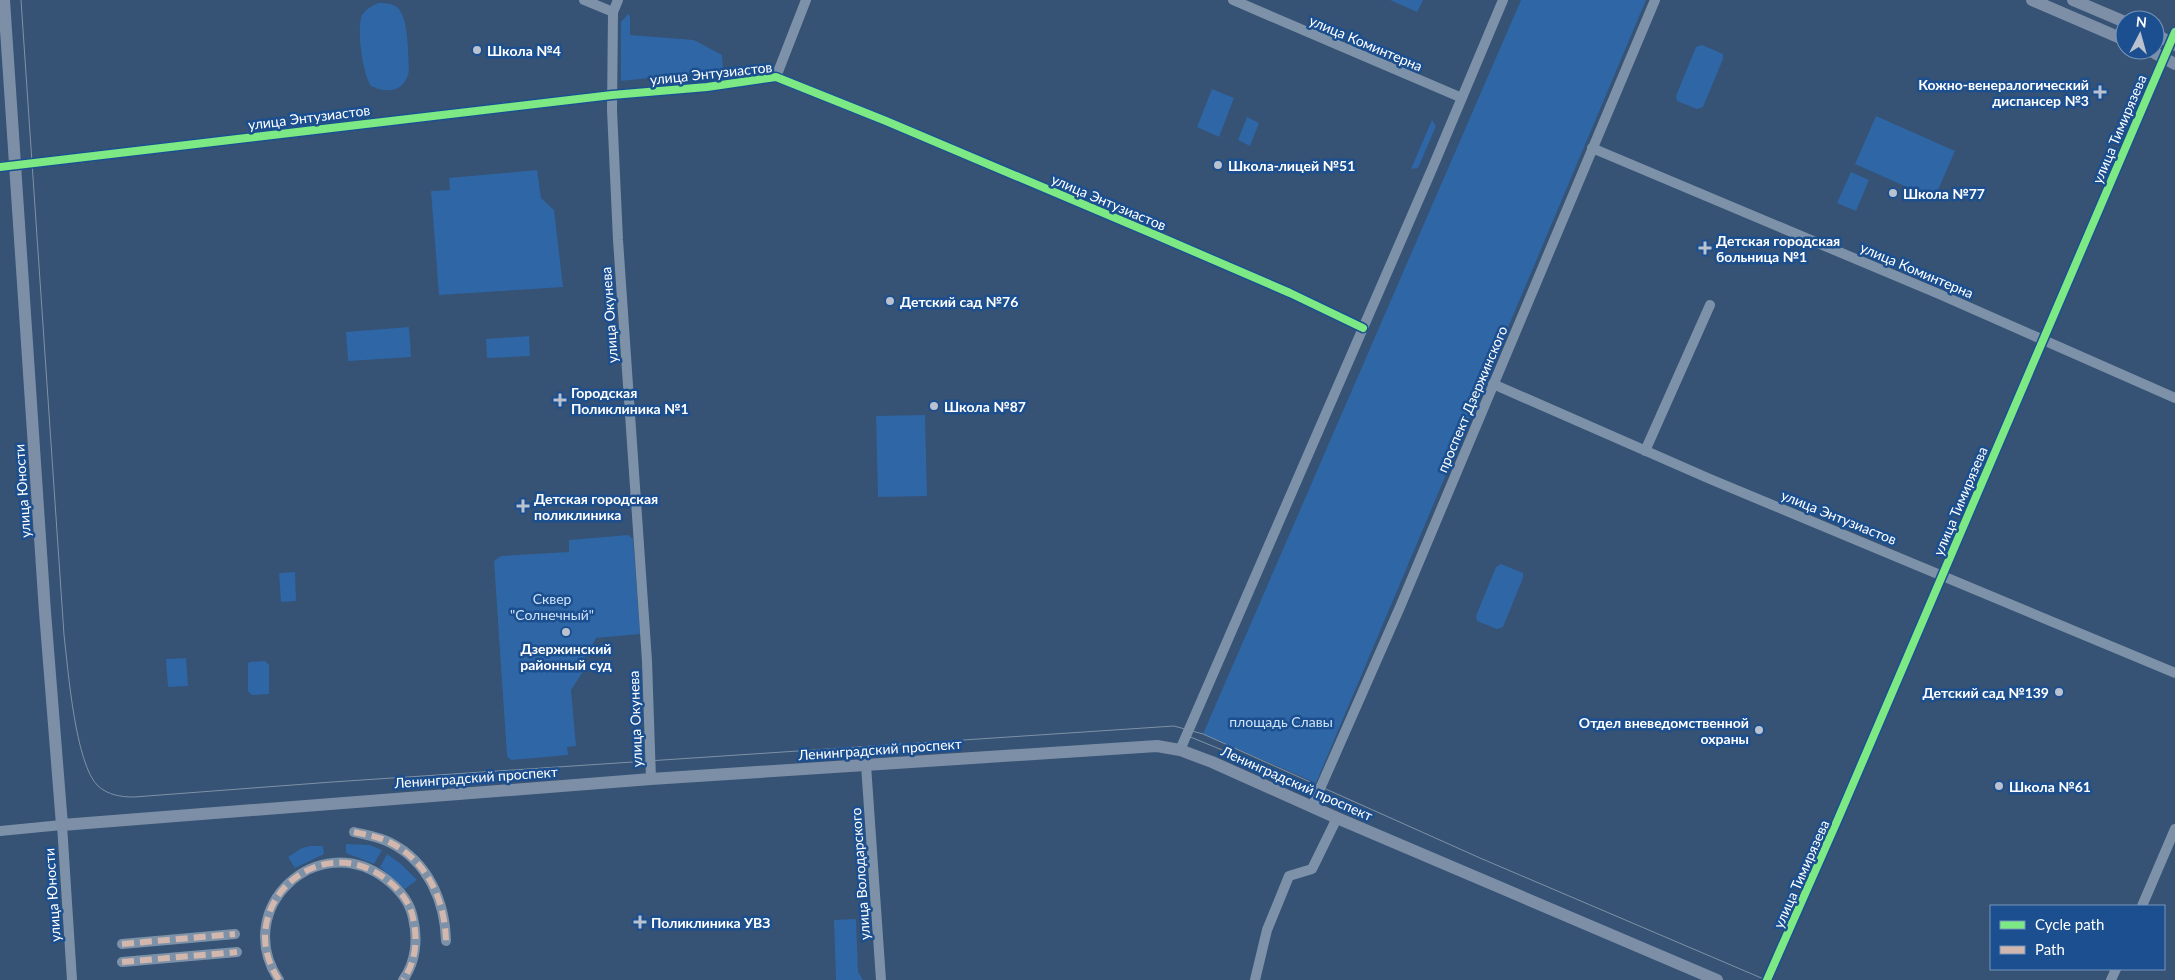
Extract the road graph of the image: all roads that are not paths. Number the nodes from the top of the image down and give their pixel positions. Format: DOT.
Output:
graph roads {
  1 [pos="4,0"];
  2 [pos="584,0"];
  3 [pos="618,0"];
  4 [pos="806,0"];
  5 [pos="1232,0"];
  6 [pos="1503,0"];
  7 [pos="1655,0"];
  8 [pos="2032,0"];
  9 [pos="2073,0"];
  10 [pos="613,12"];
  11 [pos="2115,18"];
  12 [pos="2115,36"];
  13 [pos="2174,40"];
  14 [pos="2170,60"];
  15 [pos="776,77"];
  16 [pos="612,95"];
  17 [pos="1462,98"];
  18 [pos="1592,148"];
  19 [pos="15,165"];
  20 [pos="0,167"];
  21 [pos="1710,305"];
  22 [pos="1363,328"];
  23 [pos="2042,339"];
  24 [pos="1493,384"];
  25 [pos="2175,398"];
  26 [pos="1645,451"];
  27 [pos="1942,575"];
  28 [pos="2175,673"];
  29 [pos="1180,750"];
  30 [pos="866,765"];
  31 [pos="651,779"];
  32 [pos="1312,807"];
  33 [pos="1337,818"];
  34 [pos="62,825"];
  35 [pos="2175,830"];
  36 [pos="0,831"];
  37 [pos="354,832"];
  38 [pos="2142,905"];
  39 [pos="235,934"];
  40 [pos="446,941"];
  41 [pos="122,944"];
  42 [pos="237,952"];
  43 [pos="122,962"];
  44 [pos="1692,975"];
  45 [pos="72,980"];
  46 [pos="278,980"];
  47 [pos="403,980"];
  48 [pos="881,980"];
  49 [pos="1255,980"];
  50 [pos="1717,980"];
  51 [pos="1767,980"];
  1 -- 19 [label="main road, улица Юности"];
  2 -- 10 [label="street"];
  3 -- 10 [label="street, улица Окунева"];
  4 -- 15 [label="street"];
  5 -- 17 [label="street, улица Коминтерна"];
  6 -- 17 [label="street"];
  7 -- 18 [label="street, проспект Дзержинского"];
  8 -- 12 [label="main road"];
  9 -- 11 [label="main road"];
  10 -- 16 [label="street, улица Окунева"];
  13 -- 14 [label="street, улица Тимирязева"];
  14 -- 23 [label="street, улица Тимирязева"];
  15 -- 16 [label="street, улица Энтузиастов"];
  15 -- 22 [label="street, улица Энтузиастов"];
  16 -- 19 [label="street, улица Энтузиастов"];
  16 -- 31 [label="street, улица Окунева"];
  17 -- 22 [label="street"];
  18 -- 23 [label="street, улица Коминтерна"];
  18 -- 24 [label="street, проспект Дзержинского"];
  19 -- 20 [label="street, улица Энтузиастов"];
  19 -- 34 [label="main road, улица Юности"];
  21 -- 26 [label="street"];
  22 -- 29 [label="street"];
  23 -- 25 [label="street, улица Коминтерна"];
  23 -- 27 [label="street, улица Тимирязева"];
  24 -- 26 [label="street, улица Энтузиастов"];
  24 -- 32 [label="street, проспект Дзержинского"];
  26 -- 27 [label="street, улица Энтузиастов"];
  27 -- 28 [label="street, улица Энтузиастов"];
  27 -- 51 [label="street, улица Тимирязева"];
  29 -- 30 [label="main road, Ленинградский проспект"];
  29 -- 32 [label="main road, Ленинградский проспект"];
  30 -- 31 [label="main road, Ленинградский проспект"];
  30 -- 48 [label="street, улица Володарского"];
  31 -- 34 [label="main road, Ленинградский проспект"];
  32 -- 33 [label="main road, Ленинградский проспект"];
  33 -- 44 [label="main road, Ленинградский проспект"];
  33 -- 49 [label="street"];
  34 -- 36 [label="street, Ленинградский проспект"];
  34 -- 45 [label="street, улица Юности"];
  35 -- 38 [label="street"];
  37 -- 40 [label="street"];
  39 -- 41 [label="street"];
  42 -- 43 [label="street"];
  44 -- 50 [label="main road, Ленинградский проспект"];
  46 -- 47 [label="street"];
}
